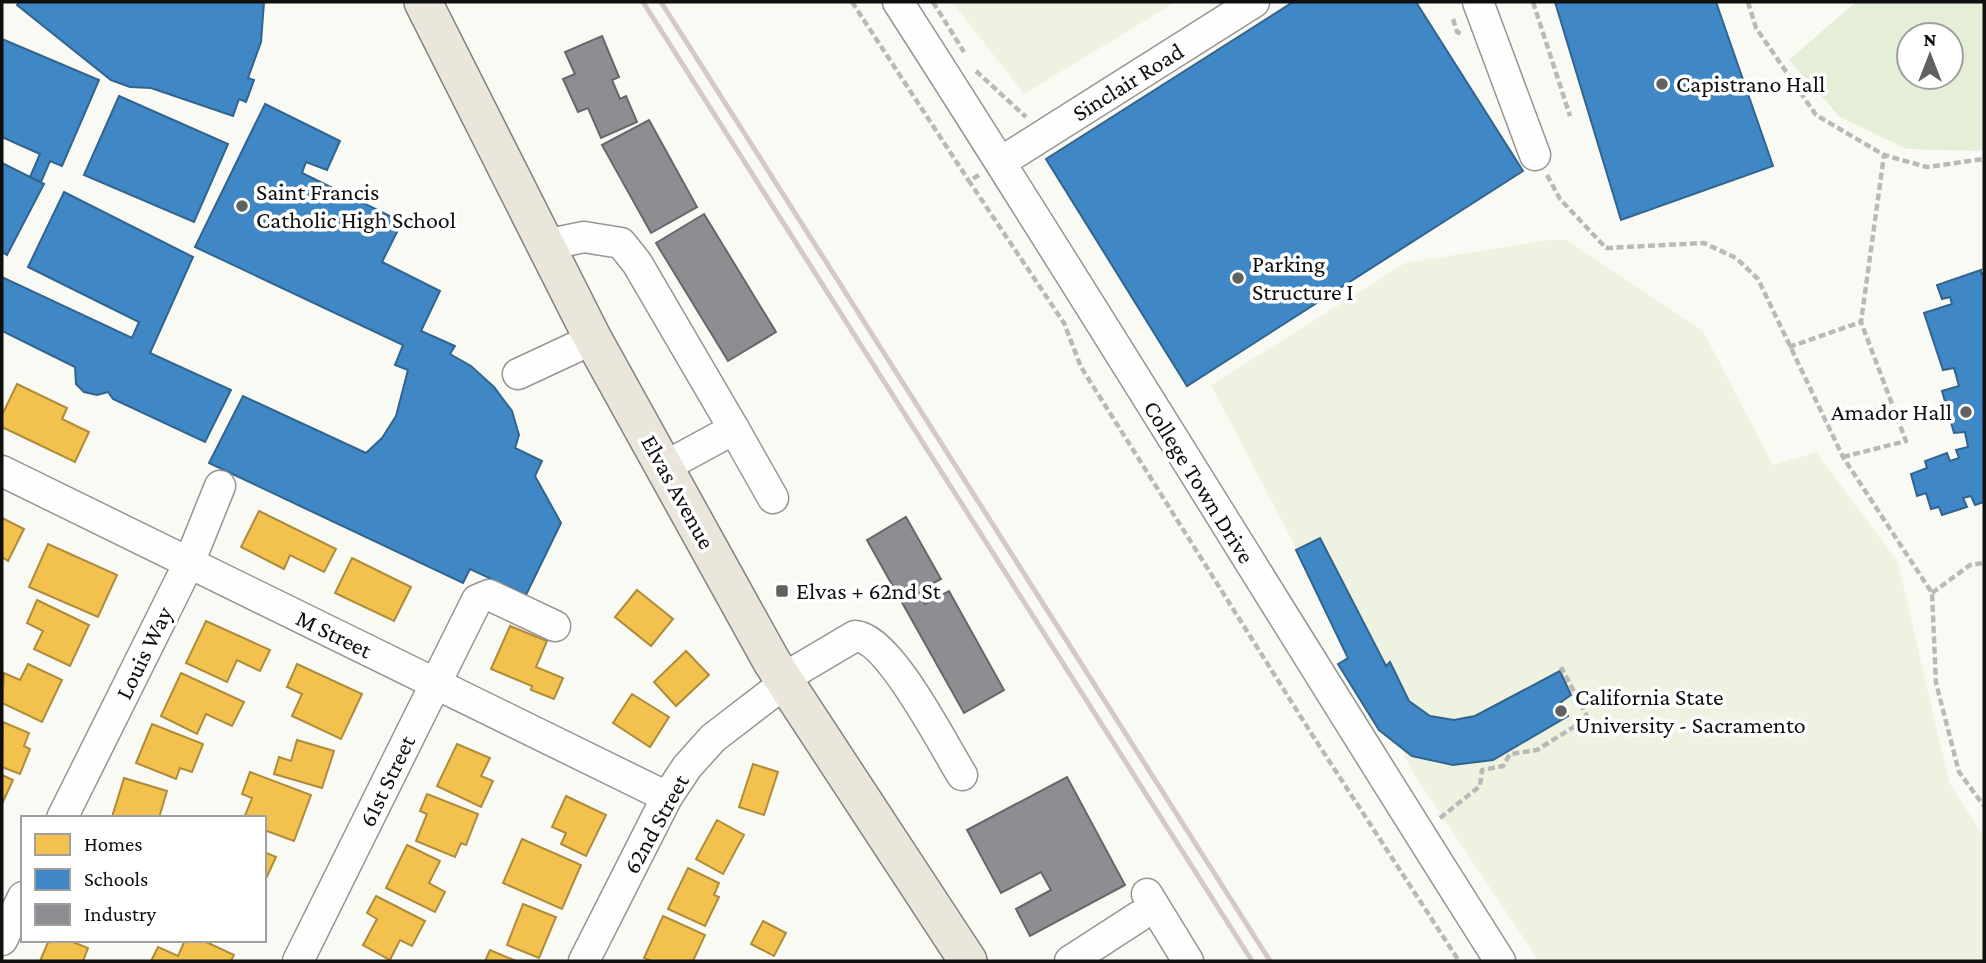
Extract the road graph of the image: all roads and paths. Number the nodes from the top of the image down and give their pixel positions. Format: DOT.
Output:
graph roads {
  1 [pos="423,2"];
  2 [pos="852,2"];
  3 [pos="898,2"];
  4 [pos="933,2"];
  5 [pos="1254,2"];
  6 [pos="1478,2"];
  7 [pos="1532,2"];
  8 [pos="1748,2"];
  9 [pos="967,57"];
  10 [pos="971,67"];
  11 [pos="1570,116"];
  12 [pos="1029,120"];
  13 [pos="1535,155"];
  14 [pos="1884,155"];
  15 [pos="1984,159"];
  16 [pos="1002,162"];
  17 [pos="969,181"];
  18 [pos="545,245"];
  19 [pos="1861,322"];
  20 [pos="593,339"];
  21 [pos="1789,347"];
  22 [pos="518,374"];
  23 [pos="734,429"];
  24 [pos="1843,457"];
  25 [pos="664,467"];
  26 [pos="2,471"];
  27 [pos="220,486"];
  28 [pos="772,498"];
  29 [pos="189,563"];
  30 [pos="1984,563"];
  31 [pos="1932,593"];
  32 [pos="555,625"];
  33 [pos="1560,667"];
  34 [pos="785,680"];
  35 [pos="435,684"];
  36 [pos="962,775"];
  37 [pos="667,797"];
  38 [pos="1984,806"];
  39 [pos="63,816"];
  40 [pos="1439,818"];
  41 [pos="21,901"];
  42 [pos="2,940"];
  43 [pos="962,960"];
  44 [pos="298,961"];
  45 [pos="584,961"];
  46 [pos="1070,961"];
  47 [pos="1188,961"];
  48 [pos="1459,961"];
  49 [pos="1500,961"];
  1 -- 18 [label="main road, Elvas Avenue"];
  2 -- 17 [label="path"];
  3 -- 16 [label="street, College Town Drive"];
  4 -- 9 [label="path"];
  5 -- 16 [label="street, Sinclair Road"];
  6 -- 13 [label="street"];
  7 -- 11 [label="path"];
  8 -- 14 [label="path"];
  10 -- 12 [label="path"];
  13 -- 21 [label="path"];
  14 -- 15 [label="path"];
  14 -- 19 [label="path"];
  16 -- 17 [label="path"];
  16 -- 49 [label="street, College Town Drive"];
  17 -- 48 [label="path"];
  18 -- 20 [label="main road, Elvas Avenue"];
  18 -- 23 [label="street"];
  19 -- 21 [label="path"];
  19 -- 24 [label="path"];
  20 -- 22 [label="street"];
  20 -- 25 [label="main road, Elvas Avenue"];
  21 -- 24 [label="path"];
  23 -- 25 [label="street"];
  23 -- 28 [label="street"];
  24 -- 31 [label="path"];
  25 -- 34 [label="main road, Elvas Avenue"];
  26 -- 29 [label="street, M Street"];
  27 -- 29 [label="street, Louis Way"];
  29 -- 35 [label="street, M Street"];
  29 -- 39 [label="street, Louis Way"];
  30 -- 31 [label="path"];
  31 -- 38 [label="path"];
  32 -- 35 [label="street, 61st Street"];
  33 -- 40 [label="path"];
  34 -- 36 [label="street, 62nd Street"];
  34 -- 37 [label="street, 62nd Street"];
  34 -- 43 [label="main road, Elvas Avenue"];
  35 -- 37 [label="street, M Street"];
  35 -- 44 [label="street, 61st Street"];
  37 -- 45 [label="street, 62nd Street"];
  41 -- 42 [label="street"];
  46 -- 47 [label="street"];
}
